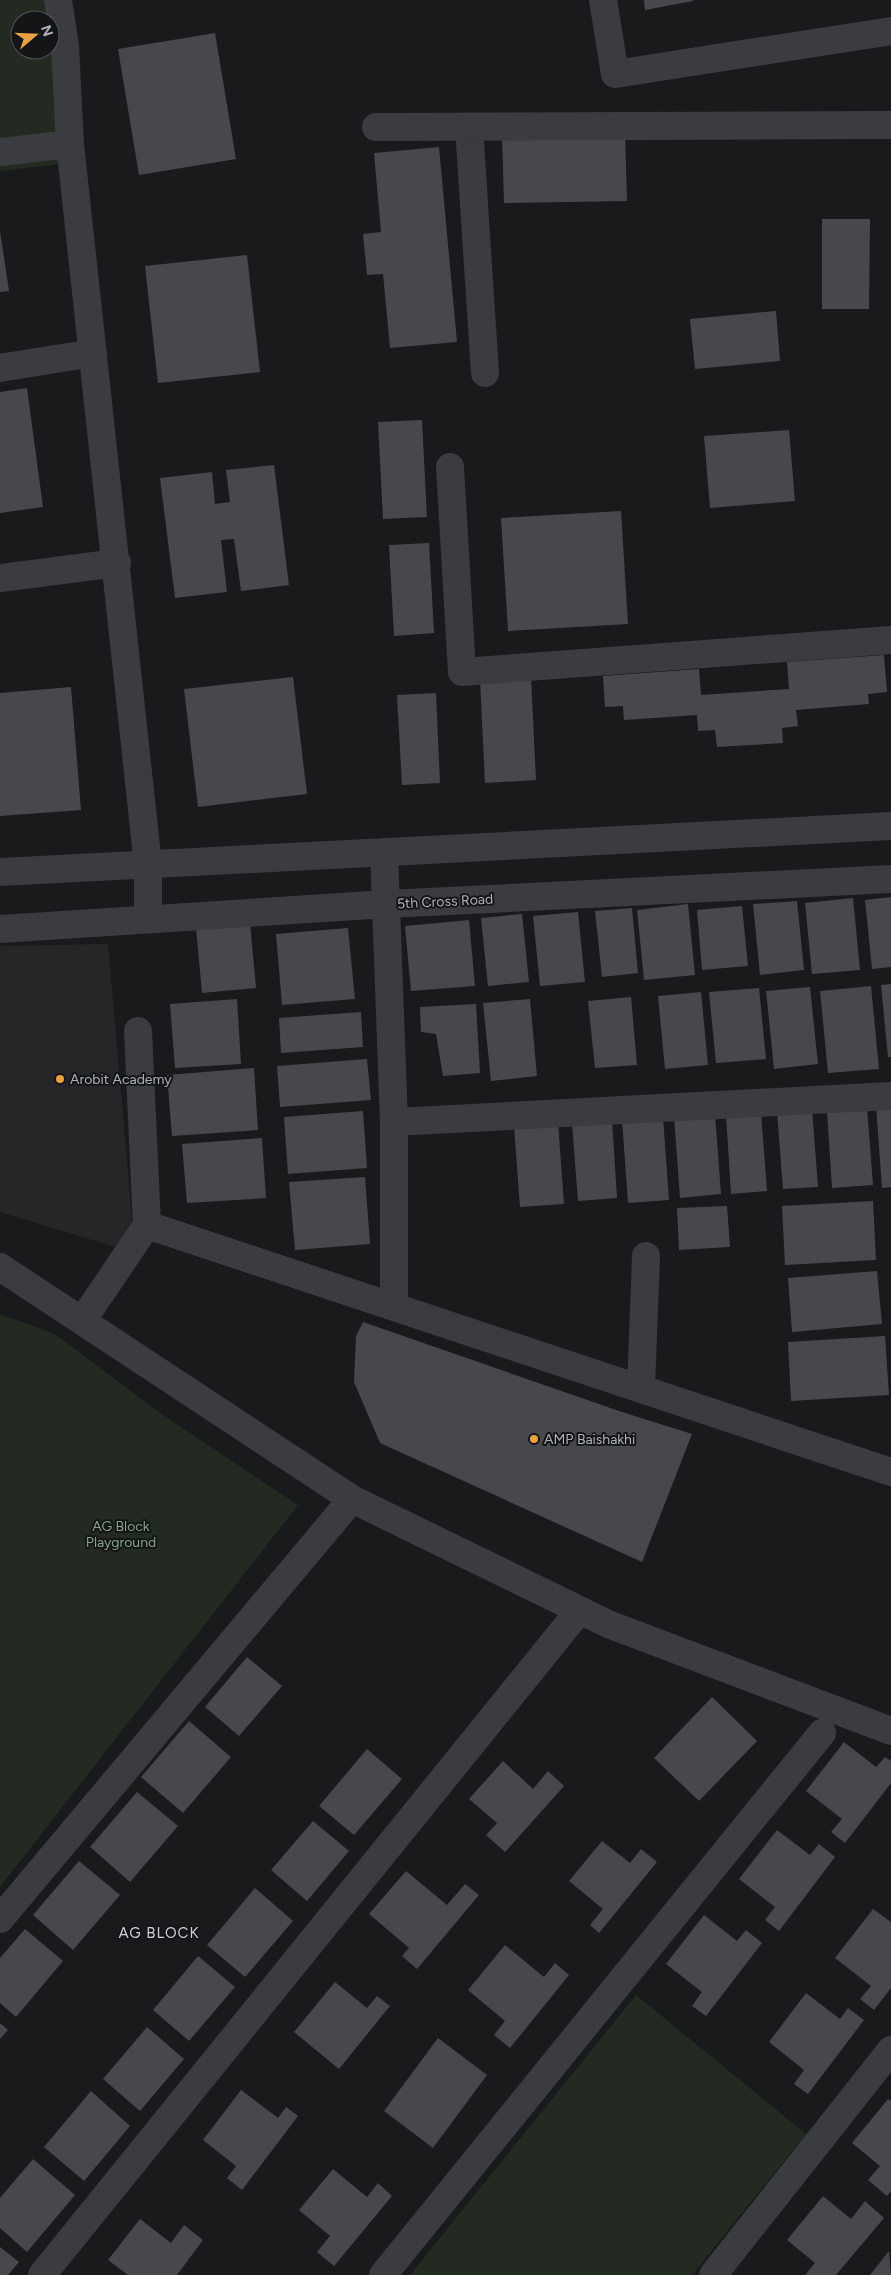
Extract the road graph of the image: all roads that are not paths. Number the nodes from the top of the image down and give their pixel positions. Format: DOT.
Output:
graph roads {
  1 [pos="58,0"];
  2 [pos="603,0"];
  3 [pos="891,31"];
  4 [pos="891,124"];
  5 [pos="376,127"];
  6 [pos="469,127"];
  7 [pos="70,144"];
  8 [pos="0,152"];
  9 [pos="93,353"];
  10 [pos="0,368"];
  11 [pos="485,373"];
  12 [pos="450,467"];
  13 [pos="116,564"];
  14 [pos="0,578"];
  15 [pos="891,640"];
  16 [pos="891,826"];
  17 [pos="384,852"];
  18 [pos="148,865"];
  19 [pos="0,872"];
  20 [pos="891,879"];
  21 [pos="387,904"];
  22 [pos="148,920"];
  23 [pos="0,930"];
  24 [pos="138,1031"];
  25 [pos="891,1096"];
  26 [pos="394,1122"];
  27 [pos="146,1224"];
  28 [pos="646,1256"];
  29 [pos="0,1267"];
  30 [pos="394,1305"];
  31 [pos="82,1321"];
  32 [pos="642,1388"];
  33 [pos="891,1472"];
  34 [pos="352,1499"];
  35 [pos="579,1611"];
  36 [pos="891,1730"];
  37 [pos="822,1733"];
  38 [pos="0,1919"];
  39 [pos="891,2050"];
  40 [pos="42,2275"];
  41 [pos="384,2275"];
  42 [pos="713,2275"];
  1 -- 7 [label="street"];
  2 -- 3 [label="street"];
  4 -- 6 [label="street"];
  5 -- 6 [label="street"];
  6 -- 11 [label="street"];
  7 -- 8 [label="street"];
  7 -- 9 [label="street"];
  9 -- 10 [label="street"];
  9 -- 13 [label="street"];
  12 -- 15 [label="street"];
  13 -- 14 [label="street"];
  13 -- 18 [label="street"];
  16 -- 17 [label="street"];
  17 -- 18 [label="street"];
  17 -- 21 [label="street"];
  18 -- 19 [label="street"];
  18 -- 22 [label="street"];
  20 -- 21 [label="street, 5th Cross Road"];
  21 -- 22 [label="street, 5th Cross Road"];
  21 -- 26 [label="street"];
  22 -- 23 [label="street, 5th Cross Road"];
  24 -- 27 [label="street"];
  25 -- 26 [label="street"];
  26 -- 30 [label="street"];
  27 -- 30 [label="street"];
  27 -- 31 [label="street"];
  28 -- 32 [label="street"];
  29 -- 31 [label="street"];
  30 -- 32 [label="street"];
  31 -- 34 [label="street"];
  32 -- 33 [label="street"];
  34 -- 35 [label="street"];
  34 -- 38 [label="street"];
  35 -- 36 [label="street"];
  35 -- 40 [label="street"];
  37 -- 41 [label="street"];
  39 -- 42 [label="street"];
}
